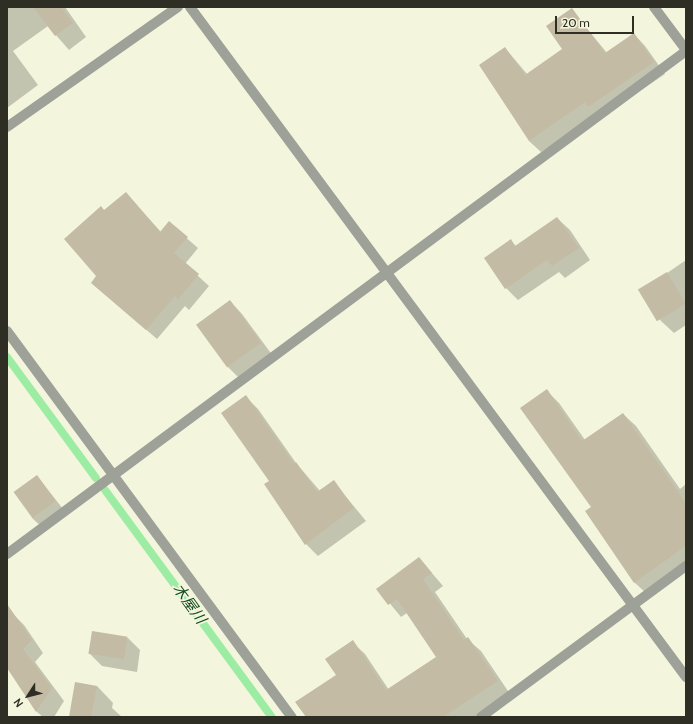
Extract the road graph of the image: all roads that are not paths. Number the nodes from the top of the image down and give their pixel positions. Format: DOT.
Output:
graph roads {
  1 [pos="178,7"];
  2 [pos="190,7"];
  3 [pos="654,7"];
  4 [pos="686,51"];
  5 [pos="7,127"];
  6 [pos="388,273"];
  7 [pos="7,331"];
  8 [pos="111,475"];
  9 [pos="7,554"];
  10 [pos="686,566"];
  11 [pos="634,606"];
  12 [pos="686,677"];
  13 [pos="292,717"];
  14 [pos="481,717"];
  1 -- 5 [label="street"];
  2 -- 6 [label="street"];
  3 -- 4 [label="street"];
  4 -- 6 [label="street"];
  6 -- 8 [label="street"];
  6 -- 11 [label="street"];
  7 -- 8 [label="street"];
  8 -- 9 [label="street"];
  8 -- 13 [label="street"];
  10 -- 11 [label="street"];
  11 -- 12 [label="street"];
  11 -- 14 [label="street"];
}
